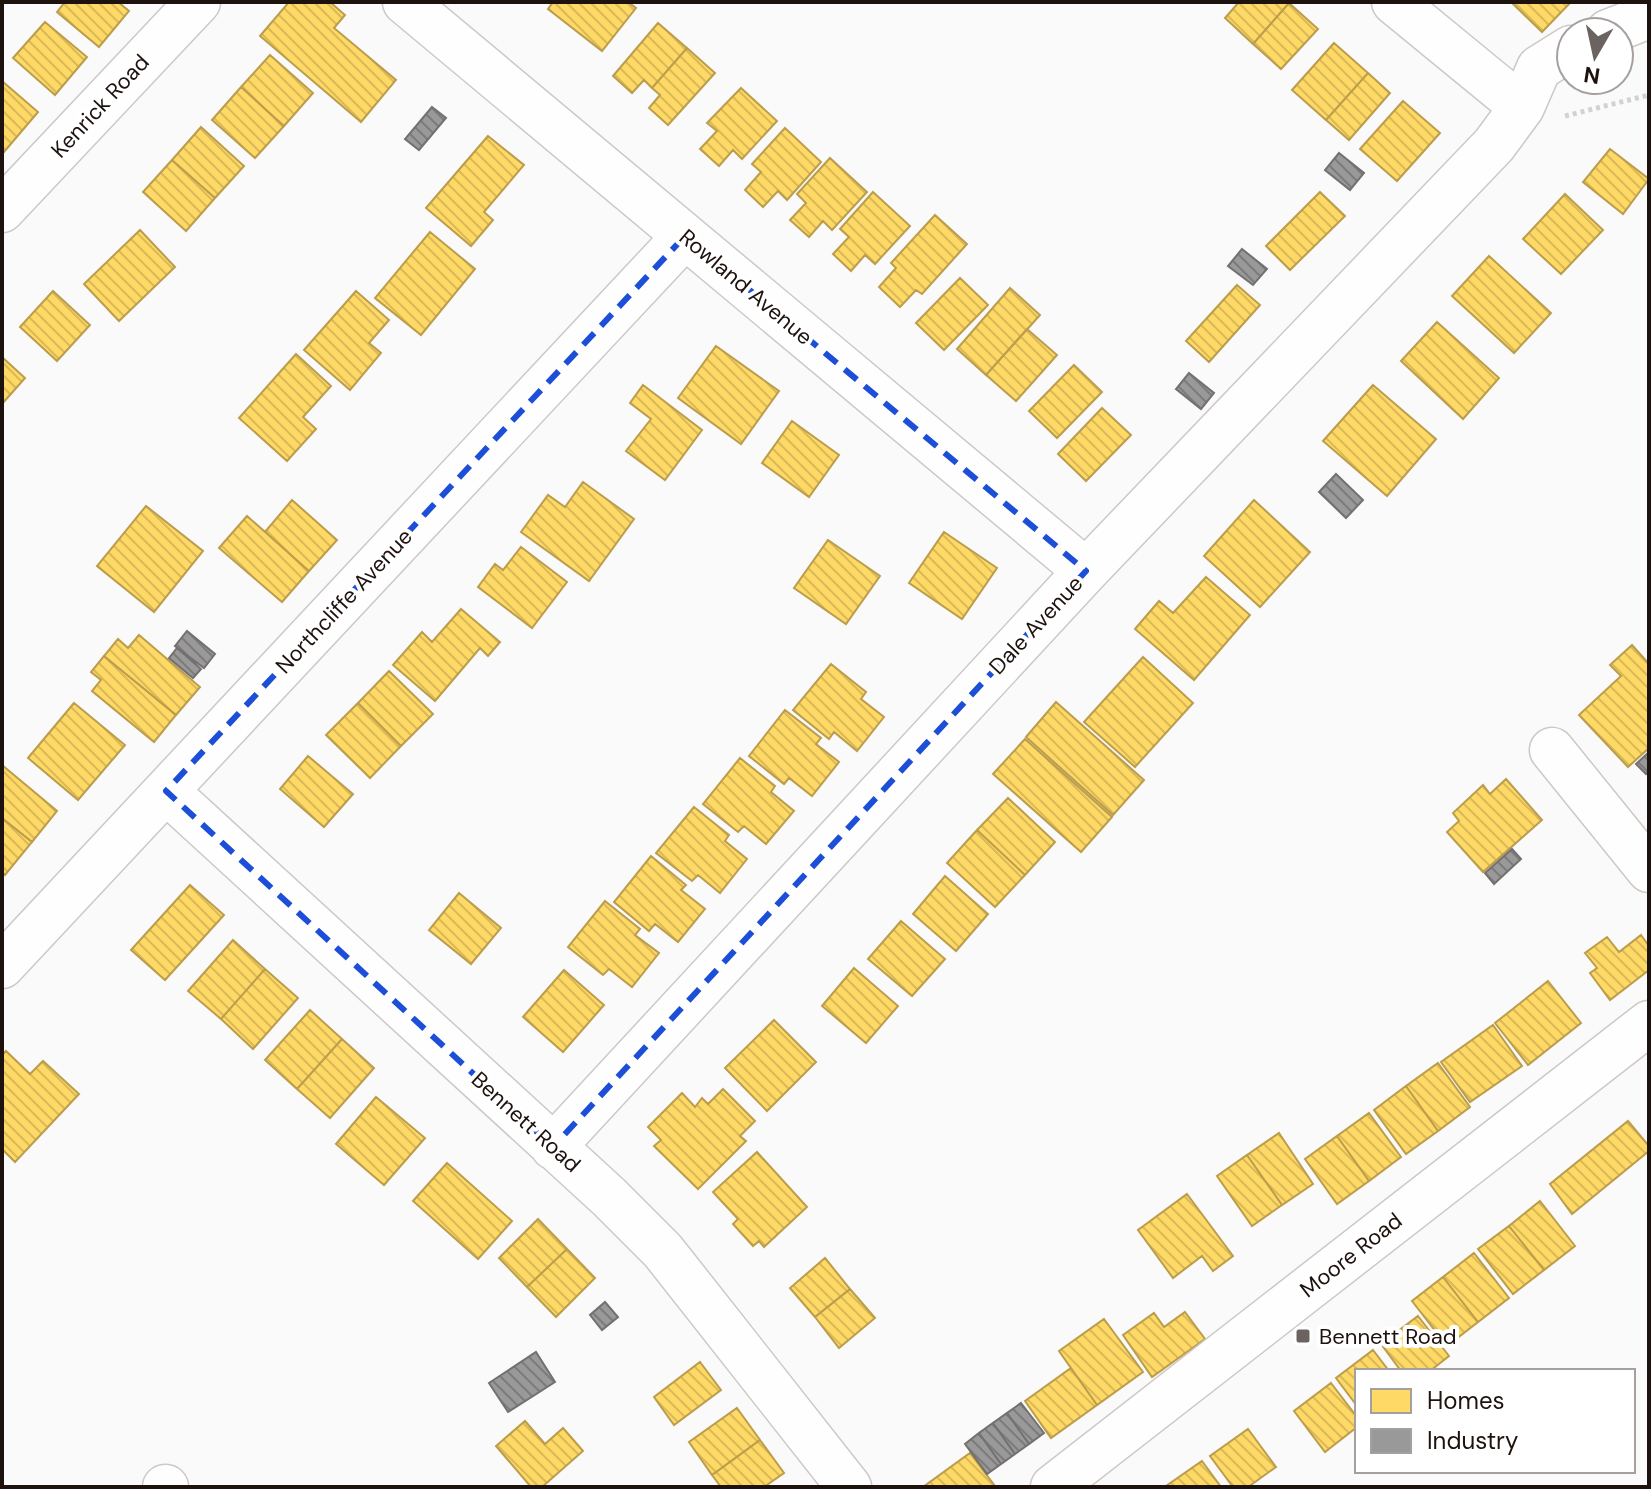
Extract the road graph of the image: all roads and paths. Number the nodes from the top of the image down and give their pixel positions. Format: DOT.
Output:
graph roads {
  1 [pos="198,2"];
  2 [pos="405,2"];
  3 [pos="1394,2"];
  4 [pos="1555,58"];
  5 [pos="1649,95"];
  6 [pos="1540,112"];
  7 [pos="2,210"];
  8 [pos="685,236"];
  9 [pos="1086,571"];
  10 [pos="1552,750"];
  11 [pos="166,791"];
  12 [pos="1649,870"];
  13 [pos="2,966"];
  14 [pos="1649,1023"];
  15 [pos="553,1147"];
  16 [pos="849,1487"];
  17 [pos="1053,1487"];
  1 -- 7 [label="street, Kenrick Road"];
  2 -- 8 [label="street, Rowland Avenue"];
  3 -- 6 [label="street"];
  4 -- 6 [label="street, Dale Avenue"];
  5 -- 6 [label="path"];
  6 -- 9 [label="street, Dale Avenue"];
  8 -- 9 [label="street, Rowland Avenue"];
  8 -- 11 [label="street, Northcliffe Avenue"];
  9 -- 15 [label="street, Dale Avenue"];
  10 -- 12 [label="street"];
  11 -- 13 [label="street, Northcliffe Avenue"];
  11 -- 15 [label="street, Bennett Road"];
  14 -- 17 [label="street, Moore Road"];
  15 -- 16 [label="street, Bennett Road"];
}
